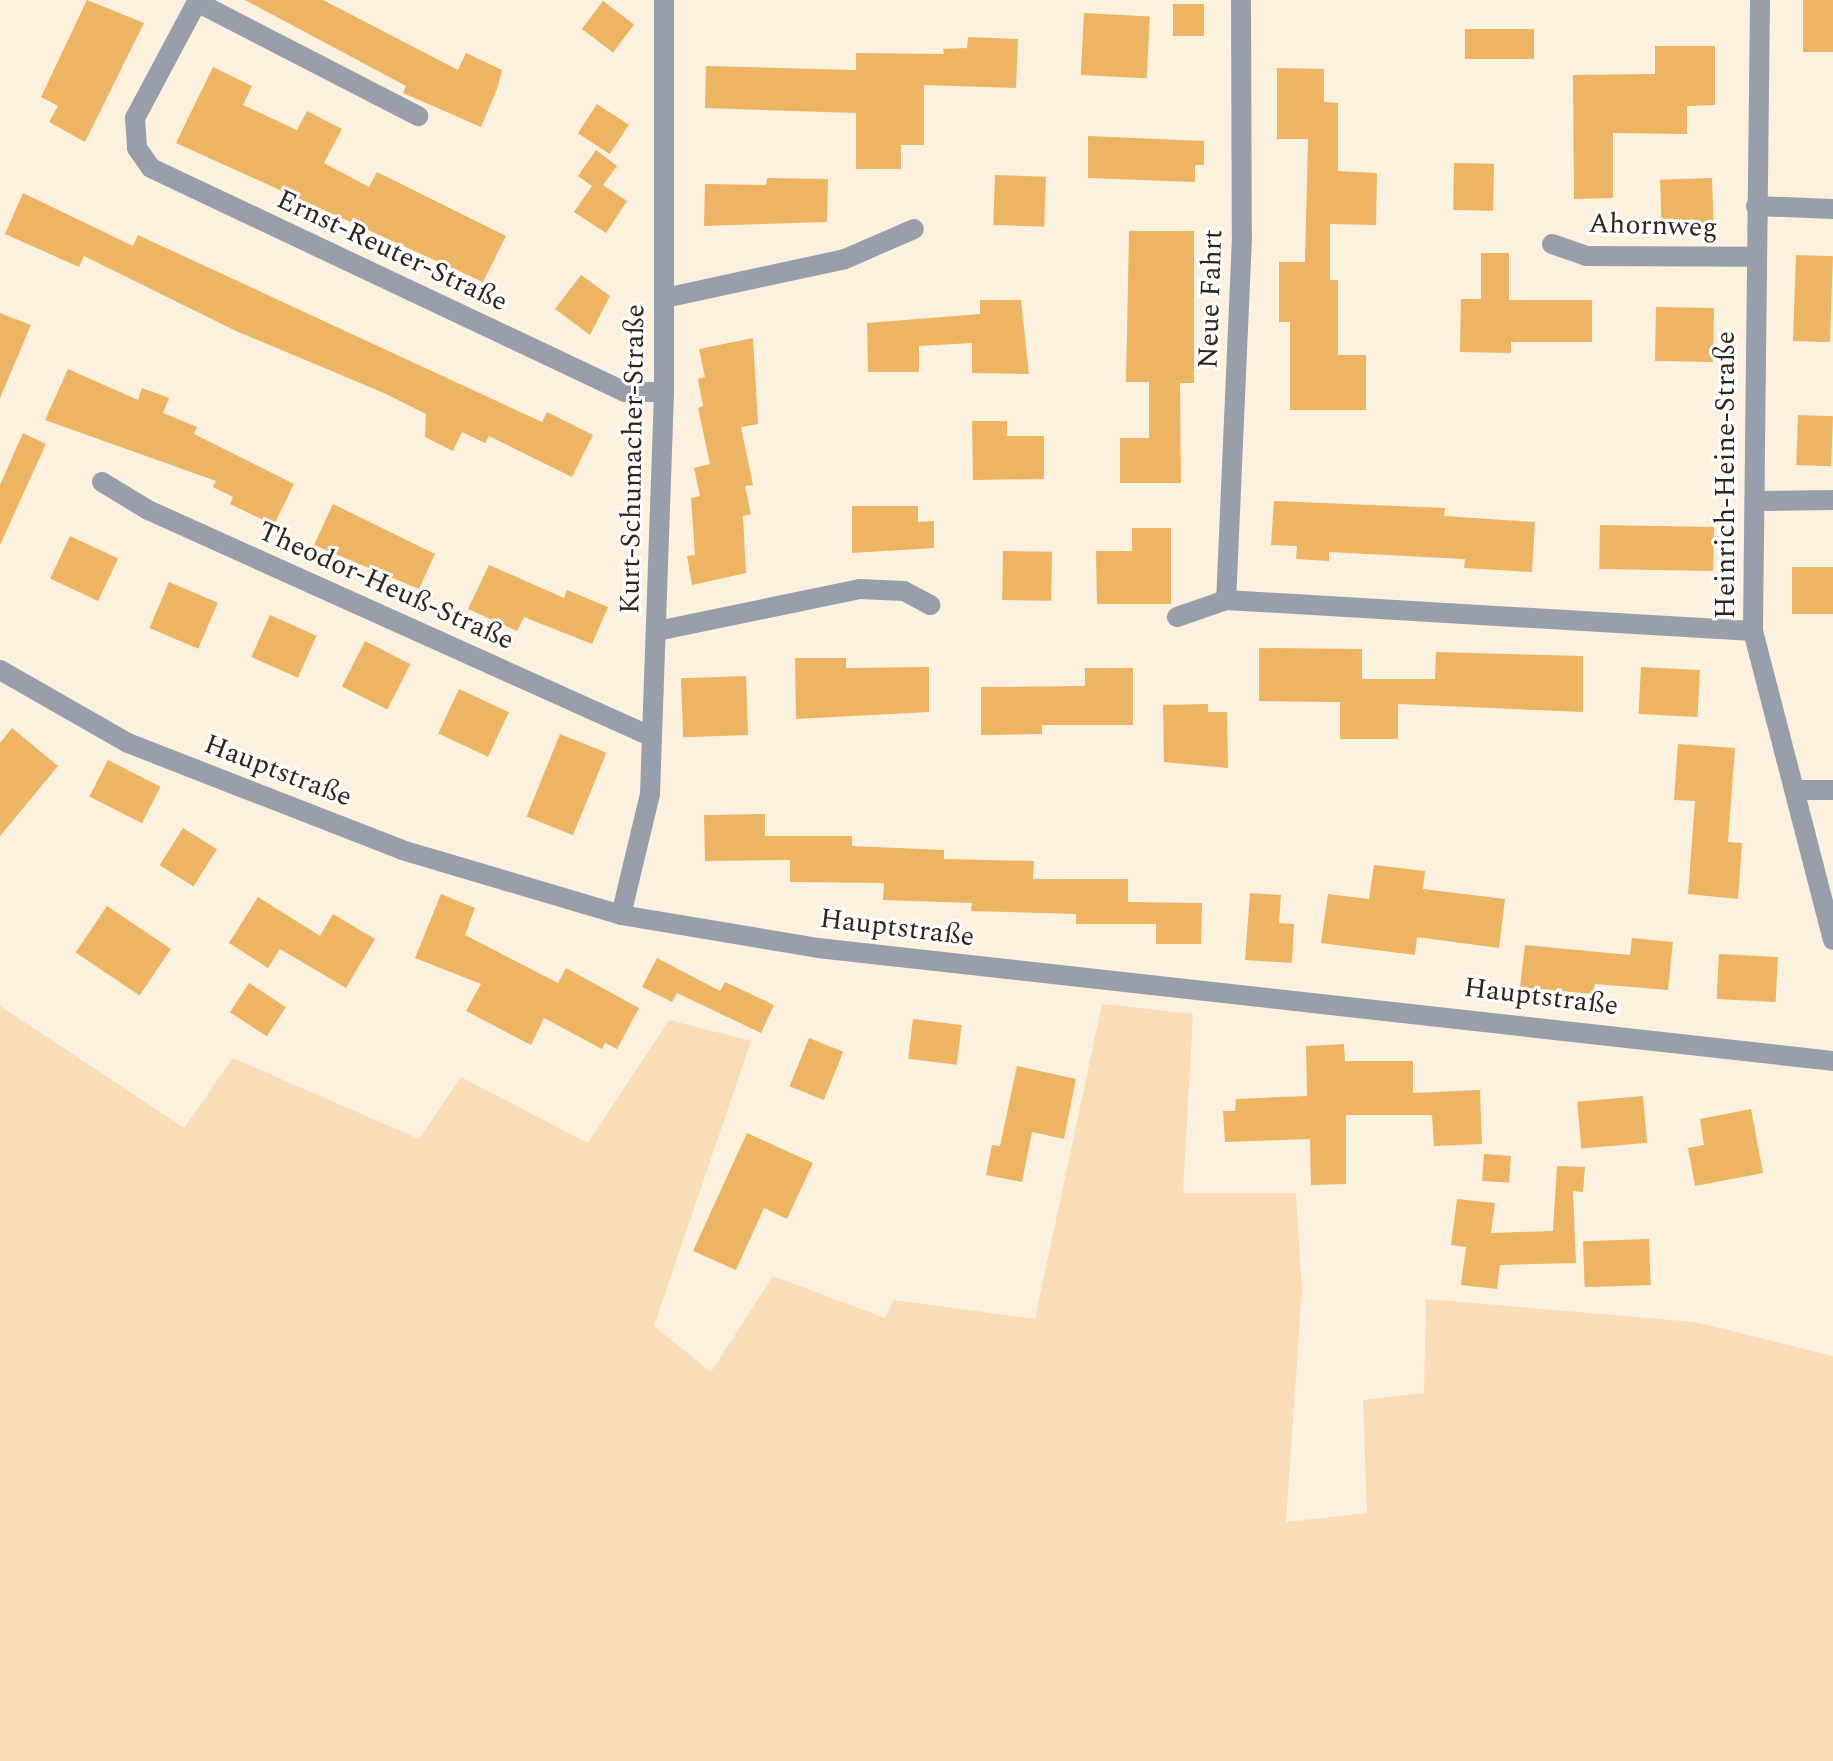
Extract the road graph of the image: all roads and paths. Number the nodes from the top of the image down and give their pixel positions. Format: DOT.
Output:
graph roads {
  1 [pos="664,0"];
  2 [pos="1241,0"];
  3 [pos="1760,0"];
  4 [pos="198,1"];
  5 [pos="418,116"];
  6 [pos="1756,206"];
  7 [pos="1833,209"];
  8 [pos="914,229"];
  9 [pos="1552,244"];
  10 [pos="1753,257"];
  11 [pos="665,298"];
  12 [pos="664,392"];
  13 [pos="102,482"];
  14 [pos="1833,500"];
  15 [pos="1755,501"];
  16 [pos="1226,600"];
  17 [pos="930,605"];
  18 [pos="1177,617"];
  19 [pos="657,631"];
  20 [pos="1753,631"];
  21 [pos="0,670"];
  22 [pos="650,736"];
  23 [pos="1795,790"];
  24 [pos="1833,790"];
  25 [pos="621,915"];
  26 [pos="1833,940"];
  27 [pos="1833,1061"];
  1 -- 11 [label="street, Kurt-Schumacher-Straße"];
  2 -- 16 [label="street, Neue Fahrt"];
  3 -- 6 [label="street, Heinrich-Heine-Straße"];
  4 -- 5 [label="street"];
  4 -- 12 [label="street, Ernst-Reuter-Straße"];
  6 -- 7 [label="street"];
  6 -- 10 [label="street, Heinrich-Heine-Straße"];
  8 -- 11 [label="street"];
  9 -- 10 [label="street, Ahornweg"];
  10 -- 15 [label="street, Heinrich-Heine-Straße"];
  11 -- 12 [label="street, Kurt-Schumacher-Straße"];
  12 -- 19 [label="street, Kurt-Schumacher-Straße"];
  13 -- 22 [label="street, Theodor-Heuß-Straße"];
  14 -- 15 [label="street"];
  15 -- 20 [label="street, Heinrich-Heine-Straße"];
  16 -- 18 [label="street"];
  16 -- 20 [label="street"];
  17 -- 19 [label="street"];
  19 -- 22 [label="street, Kurt-Schumacher-Straße"];
  20 -- 23 [label="street, Heinrich-Heine-Straße"];
  21 -- 25 [label="street, Hauptstraße"];
  22 -- 25 [label="street, Kurt-Schumacher-Straße"];
  23 -- 24 [label="street"];
  23 -- 26 [label="street, Heinrich-Heine-Straße"];
  25 -- 27 [label="street, Hauptstraße"];
}
